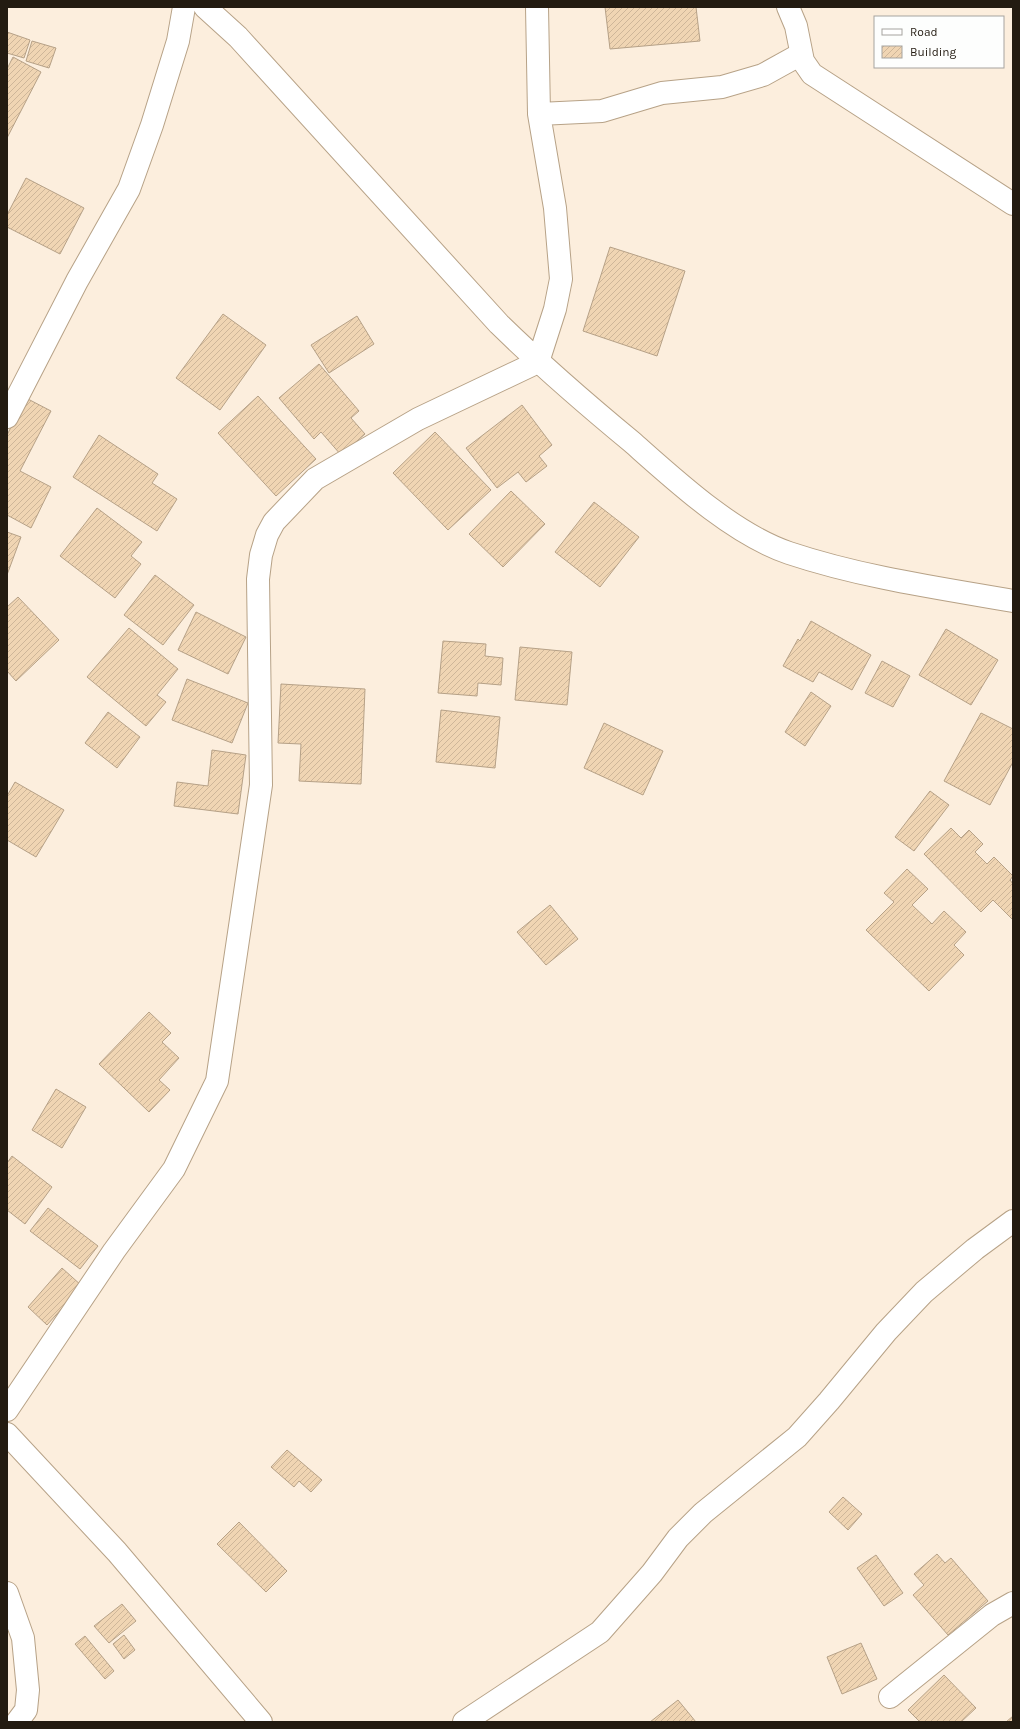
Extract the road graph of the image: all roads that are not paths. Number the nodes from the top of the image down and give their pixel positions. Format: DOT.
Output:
graph roads {
  1 [pos="184,7"];
  2 [pos="205,7"];
  3 [pos="537,7"];
  4 [pos="788,7"];
  5 [pos="801,54"];
  6 [pos="539,114"];
  7 [pos="1013,204"];
  8 [pos="538,362"];
  9 [pos="7,417"];
  10 [pos="1013,601"];
  11 [pos="1013,1221"];
  12 [pos="7,1410"];
  13 [pos="7,1434"];
  14 [pos="7,1593"];
  15 [pos="1013,1603"];
  16 [pos="890,1697"];
  17 [pos="17,1722"];
  18 [pos="261,1722"];
  19 [pos="464,1722"];
  1 -- 9 [label="street"];
  2 -- 8 [label="street"];
  3 -- 6 [label="street"];
  4 -- 5 [label="street"];
  5 -- 6 [label="street"];
  5 -- 7 [label="street"];
  6 -- 8 [label="street"];
  8 -- 10 [label="street"];
  8 -- 12 [label="street"];
  11 -- 19 [label="street"];
  13 -- 18 [label="street"];
  14 -- 17 [label="street"];
  15 -- 16 [label="street"];
}
